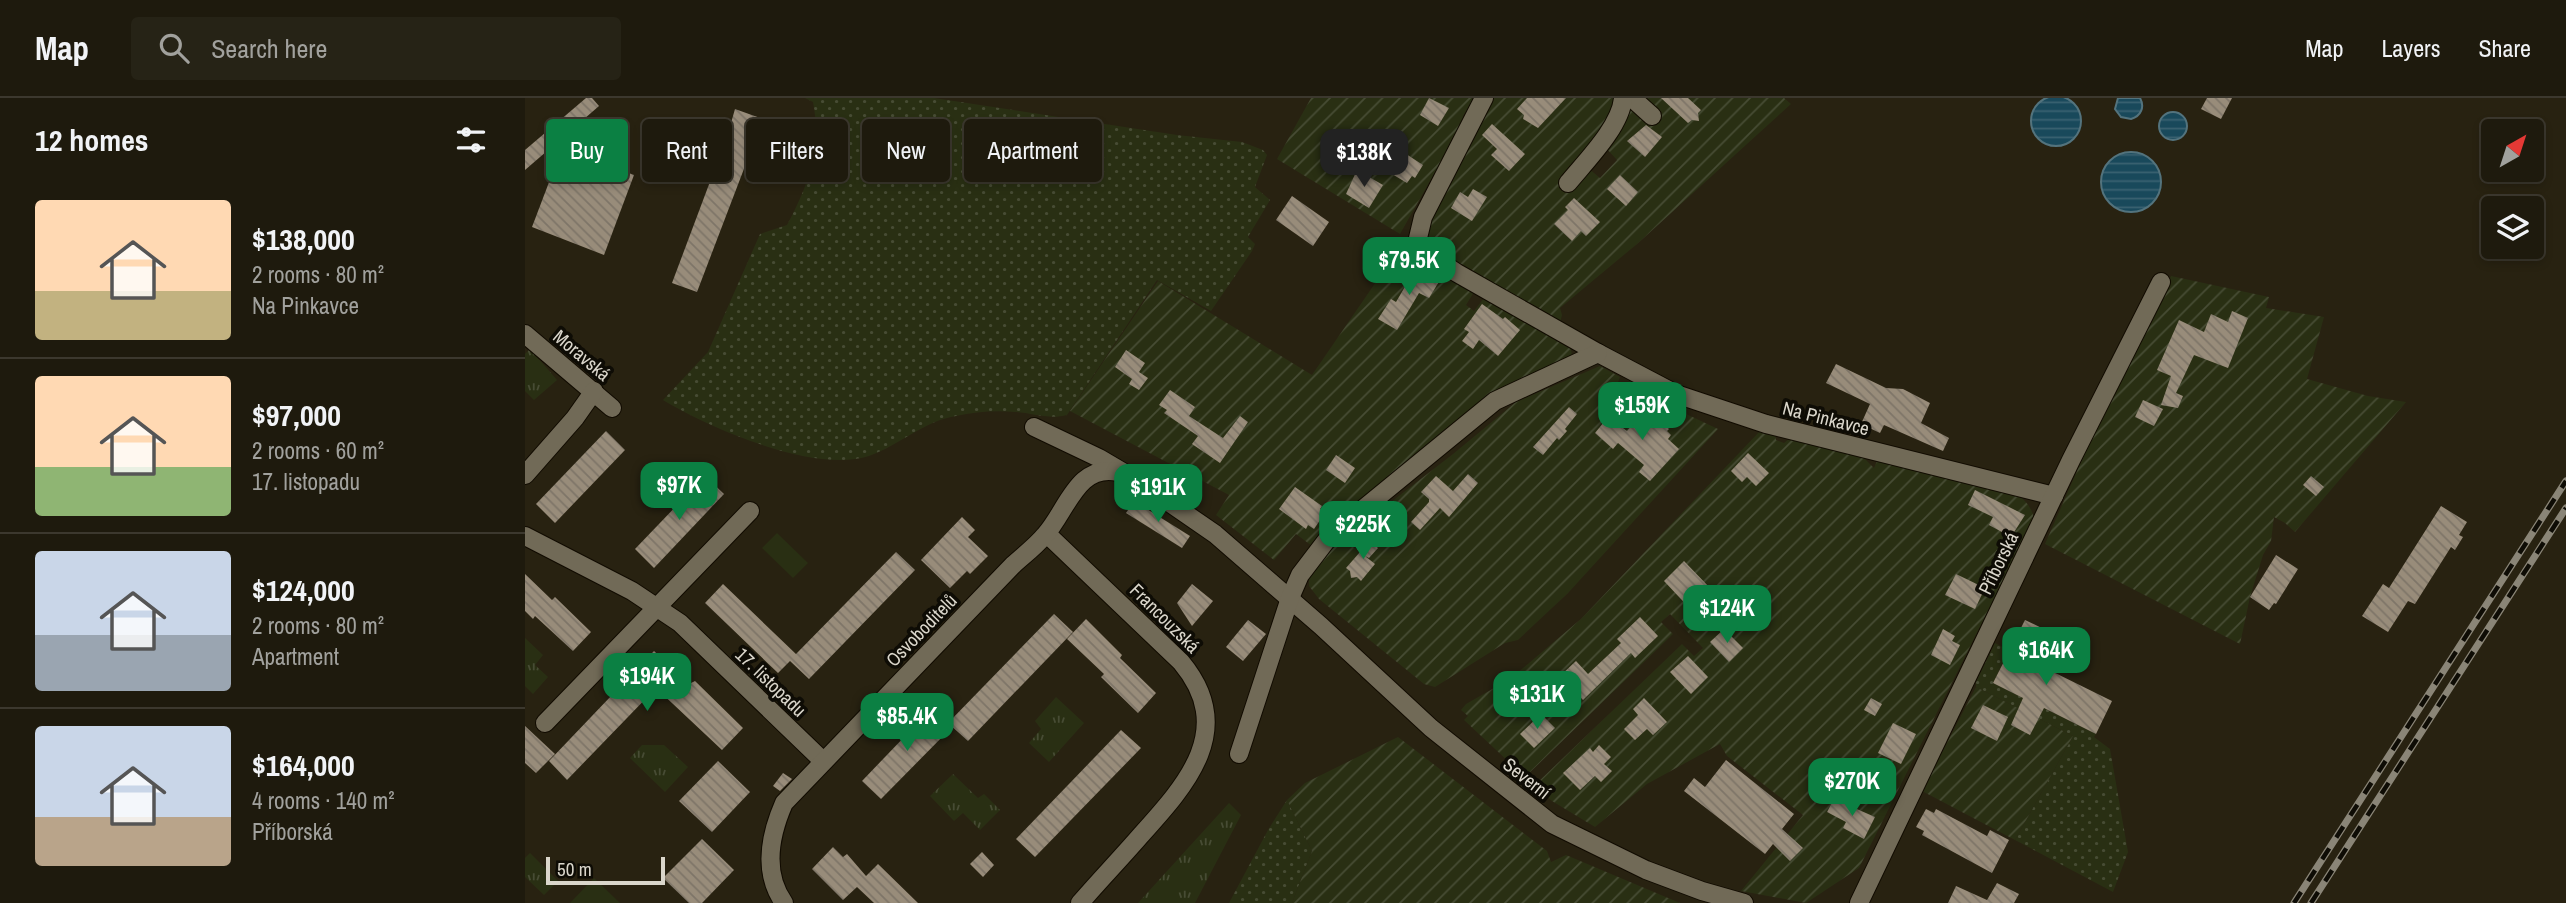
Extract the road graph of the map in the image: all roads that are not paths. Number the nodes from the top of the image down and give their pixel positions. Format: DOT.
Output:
graph roads {
  1 [pos="1484,98"];
  2 [pos="1623,98"];
  3 [pos="1632,98"];
  4 [pos="1652,116"];
  5 [pos="1568,183"];
  6 [pos="2161,282"];
  7 [pos="525,334"];
  8 [pos="1598,353"];
  9 [pos="594,391"];
  10 [pos="612,408"];
  11 [pos="1034,427"];
  12 [pos="1122,472"];
  13 [pos="525,475"];
  14 [pos="2054,496"];
  15 [pos="750,511"];
  16 [pos="1047,534"];
  17 [pos="525,536"];
  18 [pos="1290,598"];
  19 [pos="658,607"];
  20 [pos="545,723"];
  21 [pos="1239,754"];
  22 [pos="823,761"];
  23 [pos="784,903"];
  24 [pos="1080,903"];
  25 [pos="1745,903"];
  26 [pos="1859,903"];
  1 -- 8 [label="street, Na Pinkavce"];
  2 -- 5 [label="street"];
  3 -- 4 [label="street"];
  6 -- 14 [label="street, Příborská"];
  7 -- 9 [label="street, Moravská"];
  8 -- 14 [label="street, Na Pinkavce"];
  8 -- 18 [label="street"];
  9 -- 10 [label="street, Moravská"];
  9 -- 13 [label="street"];
  11 -- 12 [label="street, Severní"];
  12 -- 16 [label="street"];
  12 -- 18 [label="street, Severní"];
  14 -- 26 [label="street, Příborská"];
  15 -- 19 [label="street"];
  16 -- 22 [label="street, Osvoboditelů"];
  16 -- 24 [label="street, Francouzská"];
  17 -- 19 [label="street, 17. listopadu"];
  18 -- 21 [label="street"];
  18 -- 25 [label="street, Severní"];
  19 -- 20 [label="street"];
  19 -- 22 [label="street, 17. listopadu"];
  22 -- 23 [label="street, Osvoboditelů"];
}
